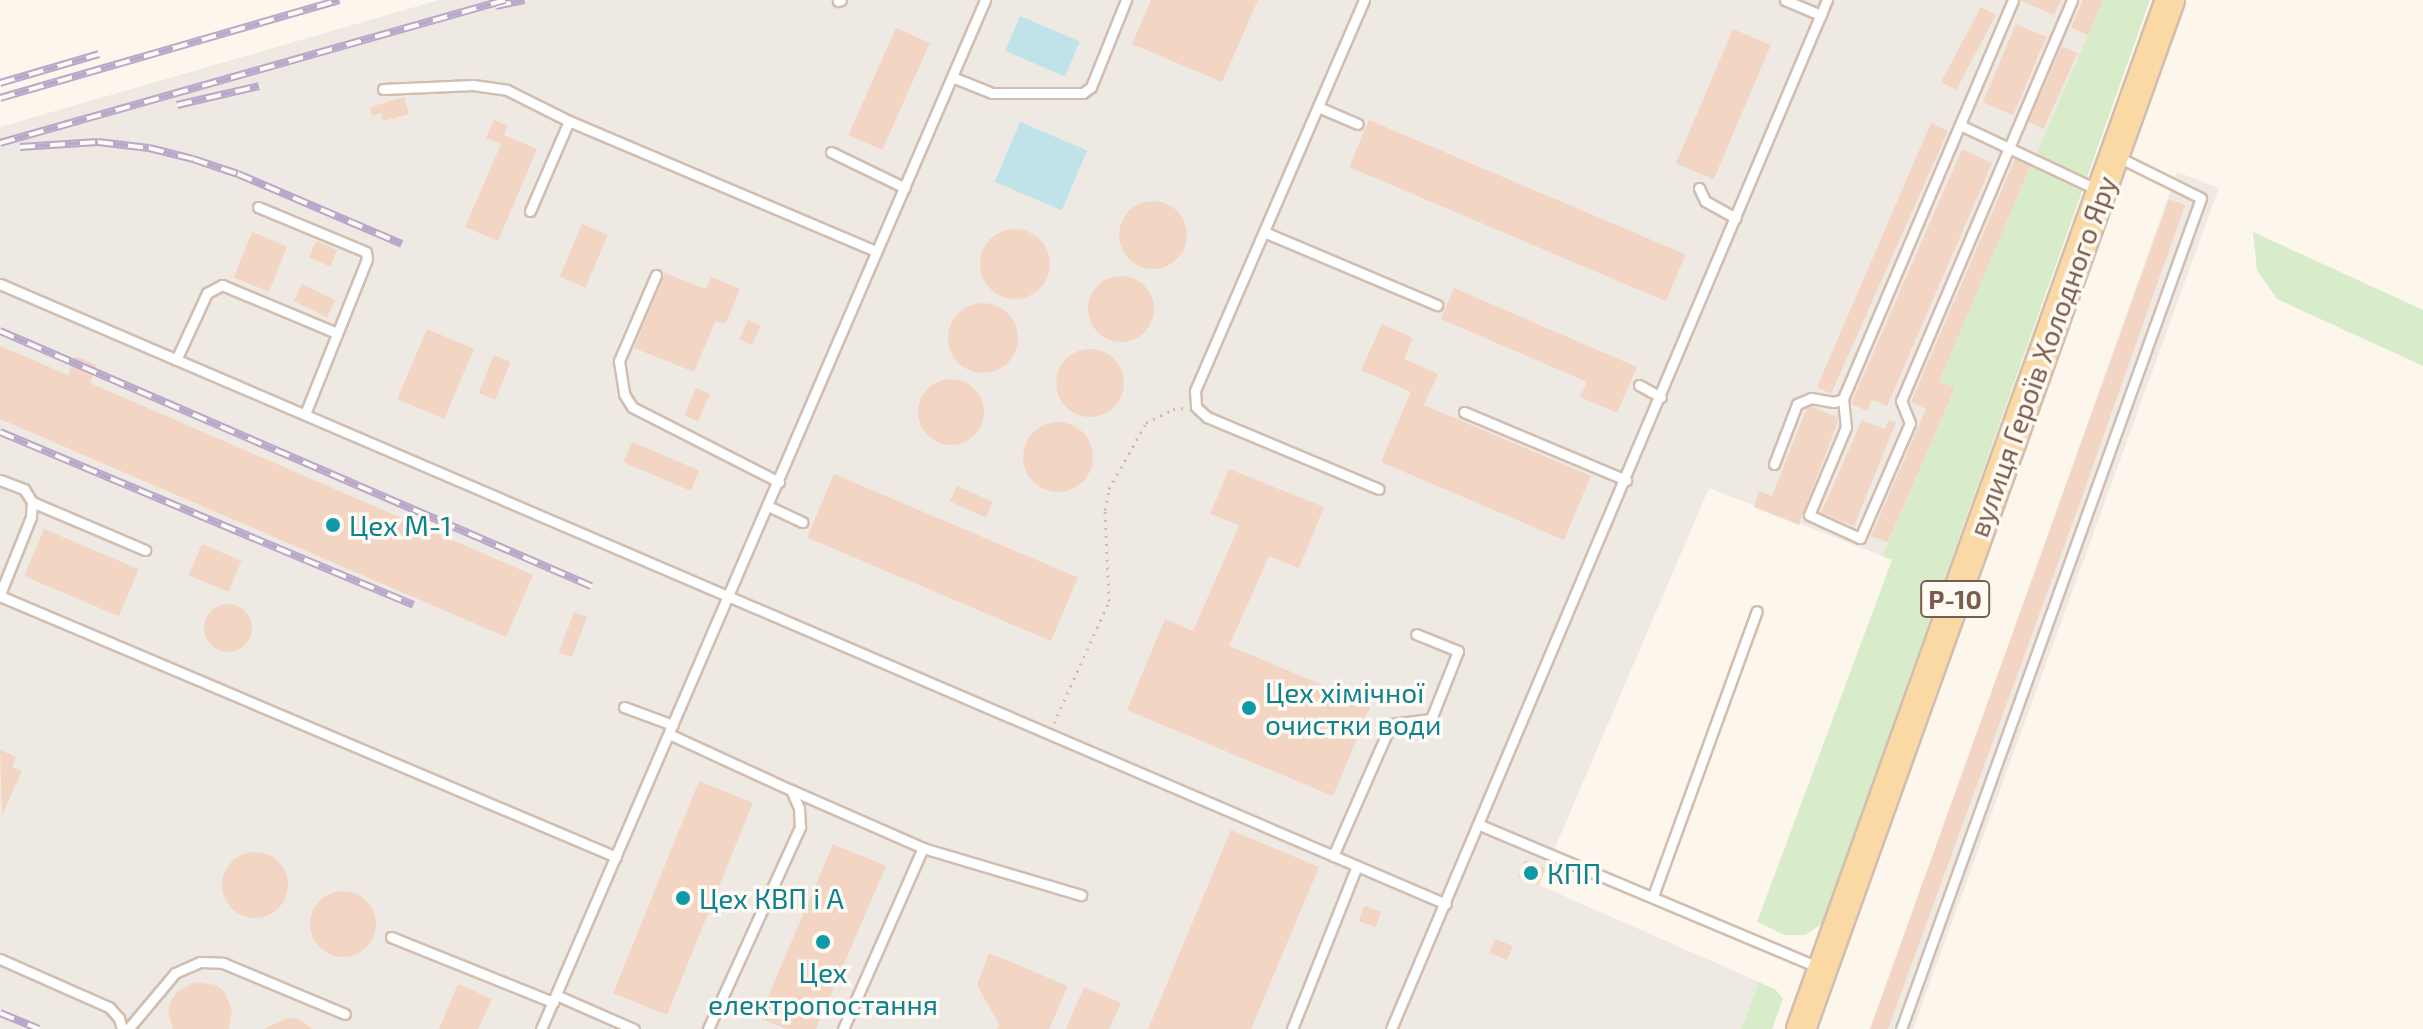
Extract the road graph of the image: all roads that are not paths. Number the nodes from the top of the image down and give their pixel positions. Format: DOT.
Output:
graph roads {
  1 [pos="985,0"];
  2 [pos="1126,0"];
  3 [pos="1364,0"];
  4 [pos="1785,0"];
  5 [pos="1827,0"];
  6 [pos="2013,0"];
  7 [pos="2072,0"];
  8 [pos="2170,0"];
  9 [pos="1821,15"];
  10 [pos="952,77"];
  11 [pos="383,89"];
  12 [pos="1318,107"];
  13 [pos="569,121"];
  14 [pos="1358,124"];
  15 [pos="1960,125"];
  16 [pos="2008,146"];
  17 [pos="831,152"];
  18 [pos="2114,155"];
  19 [pos="905,188"];
  20 [pos="1699,188"];
  21 [pos="2101,192"];
  22 [pos="258,207"];
  23 [pos="530,211"];
  24 [pos="1736,218"];
  25 [pos="1264,232"];
  26 [pos="875,251"];
  27 [pos="656,275"];
  28 [pos="0,284"];
  29 [pos="1437,305"];
  30 [pos="337,333"];
  31 [pos="176,360"];
  32 [pos="1639,385"];
  33 [pos="1661,397"];
  34 [pos="1843,399"];
  35 [pos="1464,412"];
  36 [pos="305,414"];
  37 [pos="1774,464"];
  38 [pos="0,480"];
  39 [pos="1626,480"];
  40 [pos="779,482"];
  41 [pos="1379,489"];
  42 [pos="32,502"];
  43 [pos="768,506"];
  44 [pos="803,522"];
  45 [pos="145,550"];
  46 [pos="0,595"];
  47 [pos="729,596"];
  48 [pos="1757,611"];
  49 [pos="1416,634"];
  50 [pos="624,707"];
  51 [pos="671,730"];
  52 [pos="791,790"];
  53 [pos="1480,825"];
  54 [pos="923,848"];
  55 [pos="1333,856"];
  56 [pos="616,857"];
  57 [pos="1357,866"];
  58 [pos="1081,895"];
  59 [pos="1653,896"];
  60 [pos="1446,904"];
  61 [pos="391,937"];
  62 [pos="0,959"];
  63 [pos="1822,969"];
  64 [pos="555,998"];
  65 [pos="345,1014"];
  66 [pos="122,1029"];
  67 [pos="128,1029"];
  68 [pos="541,1029"];
  69 [pos="634,1029"];
  70 [pos="708,1029"];
  71 [pos="843,1029"];
  72 [pos="1292,1029"];
  73 [pos="1391,1029"];
  74 [pos="1801,1029"];
  75 [pos="1901,1029"];
  1 -- 10 [label="lane"];
  2 -- 10 [label="lane"];
  3 -- 12 [label="lane"];
  4 -- 9 [label="lane"];
  5 -- 9 [label="lane"];
  6 -- 15 [label="lane"];
  7 -- 16 [label="lane"];
  8 -- 18 [label="main road, вулиця Героїв Холодного Яру / Р-10"];
  9 -- 24 [label="lane"];
  10 -- 19 [label="lane"];
  11 -- 13 [label="lane"];
  12 -- 14 [label="lane"];
  12 -- 25 [label="lane"];
  13 -- 23 [label="lane"];
  13 -- 26 [label="lane"];
  15 -- 16 [label="lane"];
  15 -- 34 [label="lane"];
  16 -- 21 [label="lane"];
  16 -- 34 [label="lane"];
  17 -- 19 [label="lane"];
  18 -- 21 [label="main road, вулиця Героїв Холодного Яру / Р-10"];
  18 -- 75 [label="lane"];
  19 -- 26 [label="lane"];
  20 -- 24 [label="lane"];
  21 -- 63 [label="main road, вулиця Героїв Холодного Яру / Р-10"];
  22 -- 30 [label="lane"];
  24 -- 33 [label="lane"];
  25 -- 29 [label="lane"];
  25 -- 41 [label="lane"];
  26 -- 40 [label="lane"];
  27 -- 40 [label="lane"];
  28 -- 31 [label="lane"];
  30 -- 31 [label="lane"];
  30 -- 36 [label="lane"];
  31 -- 36 [label="lane"];
  32 -- 33 [label="lane"];
  33 -- 39 [label="lane"];
  34 -- 37 [label="lane"];
  35 -- 39 [label="lane"];
  36 -- 47 [label="lane"];
  38 -- 42 [label="lane"];
  39 -- 53 [label="lane"];
  40 -- 43 [label="lane"];
  42 -- 45 [label="lane"];
  42 -- 46 [label="lane"];
  43 -- 44 [label="lane"];
  43 -- 47 [label="lane"];
  46 -- 56 [label="lane"];
  47 -- 51 [label="lane"];
  47 -- 55 [label="lane"];
  48 -- 59 [label="lane"];
  49 -- 55 [label="lane"];
  50 -- 51 [label="lane"];
  51 -- 52 [label="lane"];
  51 -- 56 [label="lane"];
  52 -- 54 [label="lane"];
  52 -- 70 [label="lane"];
  53 -- 59 [label="lane"];
  53 -- 60 [label="lane"];
  54 -- 58 [label="lane"];
  54 -- 71 [label="lane"];
  55 -- 57 [label="lane"];
  56 -- 64 [label="lane"];
  57 -- 60 [label="lane"];
  57 -- 72 [label="lane"];
  59 -- 63 [label="lane"];
  60 -- 73 [label="lane"];
  61 -- 64 [label="lane"];
  62 -- 66 [label="lane"];
  63 -- 74 [label="main road, вулиця Героїв Холодного Яру / Р-10"];
  64 -- 68 [label="lane"];
  64 -- 69 [label="lane"];
  65 -- 67 [label="lane"];
}
